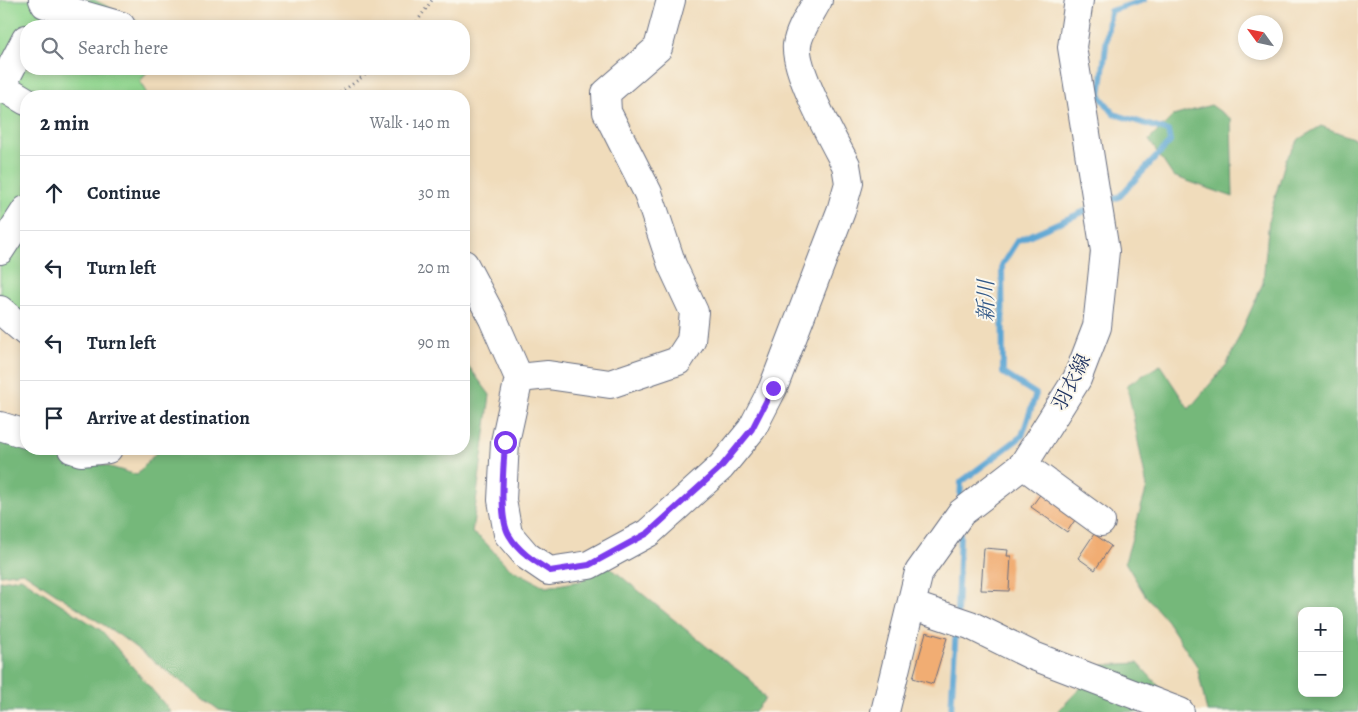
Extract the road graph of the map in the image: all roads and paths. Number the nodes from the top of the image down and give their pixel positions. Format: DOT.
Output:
graph roads {
  1 [pos="432,0"];
  2 [pos="671,0"];
  3 [pos="818,0"];
  4 [pos="1080,0"];
  5 [pos="40,10"];
  6 [pos="91,20"];
  7 [pos="418,20"];
  8 [pos="20,51"];
  9 [pos="365,75"];
  10 [pos="1,88"];
  11 [pos="344,90"];
  12 [pos="20,98"];
  13 [pos="20,219"];
  14 [pos="0,250"];
  15 [pos="470,275"];
  16 [pos="0,310"];
  17 [pos="20,327"];
  18 [pos="519,378"];
  19 [pos="0,426"];
  20 [pos="20,432"];
  21 [pos="1023,464"];
  22 [pos="1101,522"];
  23 [pos="911,605"];
  24 [pos="885,712"];
  25 [pos="1180,712"];
  1 -- 7 [label="path"];
  2 -- 18 [label="street"];
  3 -- 18 [label="street"];
  4 -- 21 [label="street, 羽衣線"];
  5 -- 6 [label="street"];
  8 -- 10 [label="street"];
  9 -- 11 [label="path"];
  10 -- 12 [label="street"];
  13 -- 14 [label="street"];
  15 -- 18 [label="street"];
  16 -- 17 [label="street"];
  19 -- 20 [label="street"];
  21 -- 22 [label="street"];
  21 -- 23 [label="street, 羽衣線"];
  23 -- 24 [label="street, 羽衣線"];
  23 -- 25 [label="street"];
}
